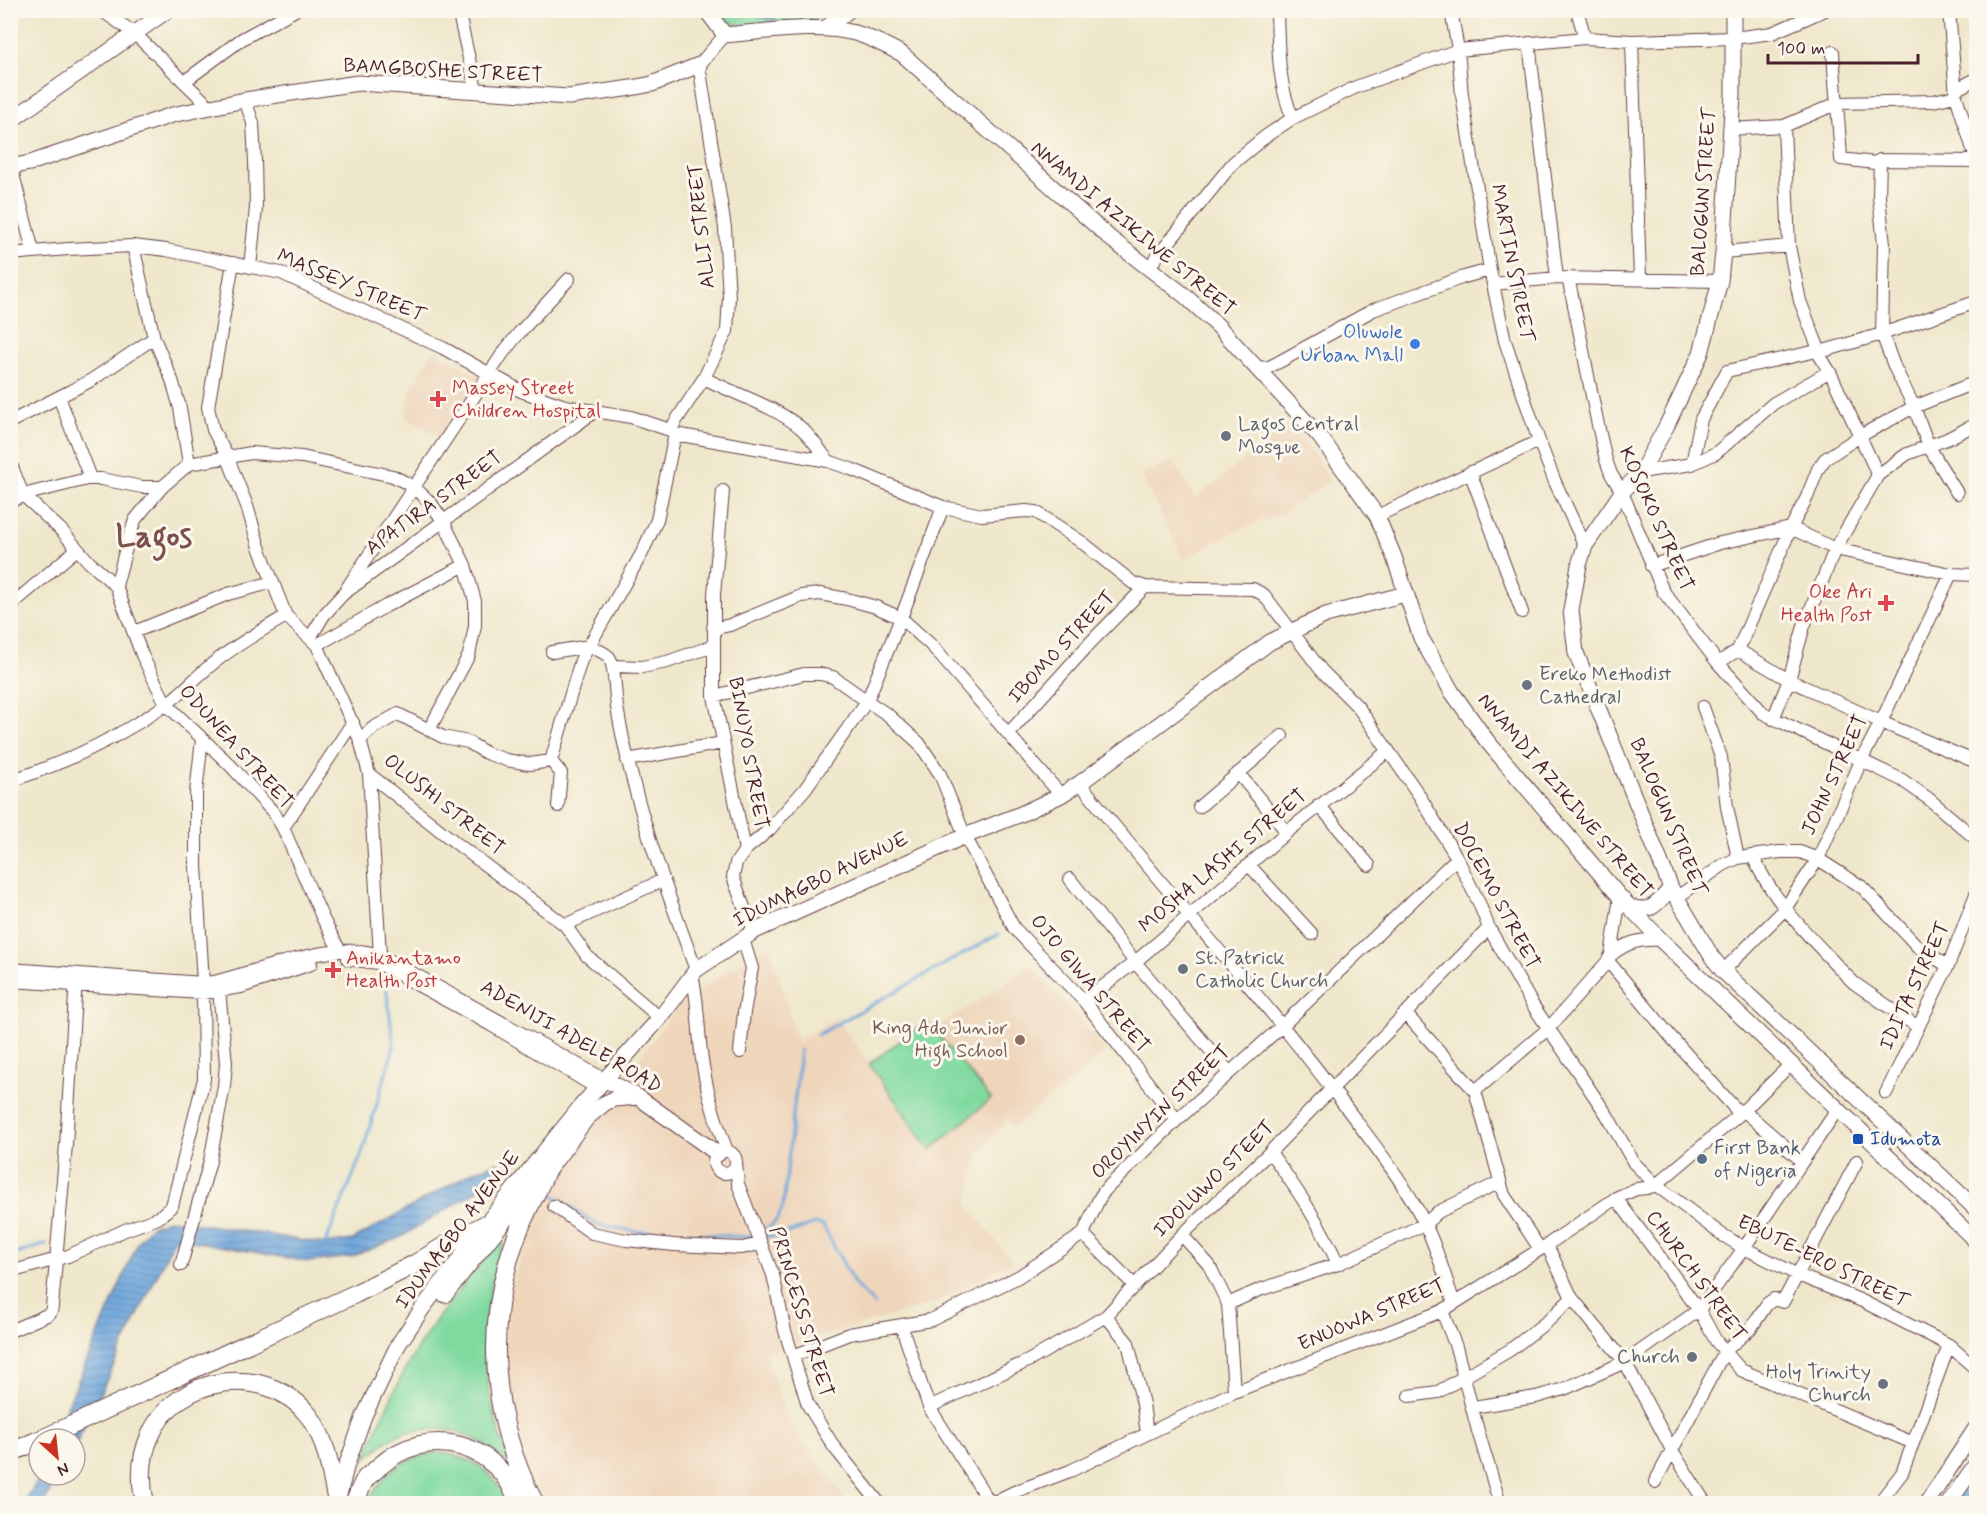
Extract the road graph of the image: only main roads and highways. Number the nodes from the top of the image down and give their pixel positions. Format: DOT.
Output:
graph roads {
  1 [pos="168,10"];
  2 [pos="706,10"];
  3 [pos="849,10"];
  4 [pos="1733,10"];
  5 [pos="826,28"];
  6 [pos="699,65"];
  7 [pos="10,121"];
  8 [pos="11,165"];
  9 [pos="1405,594"];
  10 [pos="1673,893"];
  11 [pos="1625,902"];
  12 [pos="600,1083"];
  13 [pos="639,1097"];
  14 [pos="722,1153"];
  15 [pos="544,1176"];
  16 [pos="1977,1209"];
  17 [pos="495,1222"];
  18 [pos="1977,1241"];
  19 [pos="69,1427"];
  20 [pos="1977,1428"];
  21 [pos="27,1446"];
  22 [pos="10,1453"];
  23 [pos="1977,1464"];
  24 [pos="145,1503"];
  25 [pos="345,1503"];
  26 [pos="519,1503"];
  27 [pos="535,1503"];
  28 [pos="1926,1503"];
  29 [pos="1948,1503"];
  1 -- 7 [label="main road"];
  2 -- 5 [label="main road, NNAMDI AZIKIWE STREET"];
  3 -- 5 [label="main road"];
  4 -- 10 [label="main road, BALOGUN STREET"];
  5 -- 9 [label="main road, NNAMDI AZIKIWE STREET"];
  6 -- 8 [label="main road, BAMGBOSHE STREET"];
  9 -- 11 [label="main road, NNAMDI AZIKIWE STREET"];
  9 -- 12 [label="main road, IDUMAGBO AVENUE"];
  10 -- 11 [label="main road"];
  10 -- 16 [label="main road, BALOGUN STREET"];
  11 -- 18 [label="main road, NNAMDI AZIKIWE STREET"];
  12 -- 13 [label="main road, ADENIJI ADELE ROAD"];
  12 -- 17 [label="main road, IDUMAGBO AVENUE"];
  13 -- 14 [label="main road, ADENIJI ADELE ROAD"];
  13 -- 15 [label="main road, IDUMAGBO AVENUE"];
  15 -- 17 [label="main road, IDUMAGBO AVENUE"];
  15 -- 27 [label="highway"];
  17 -- 19 [label="highway"];
  17 -- 25 [label="main road, IDUMAGBO AVENUE"];
  17 -- 25 [label="main road, IDUMAGBO AVENUE"];
  20 -- 28 [label="main road"];
  21 -- 22 [label="highway"];
  23 -- 29 [label="main road"];
  24 -- 25 [label="highway"];
  25 -- 26 [label="highway"];
}
